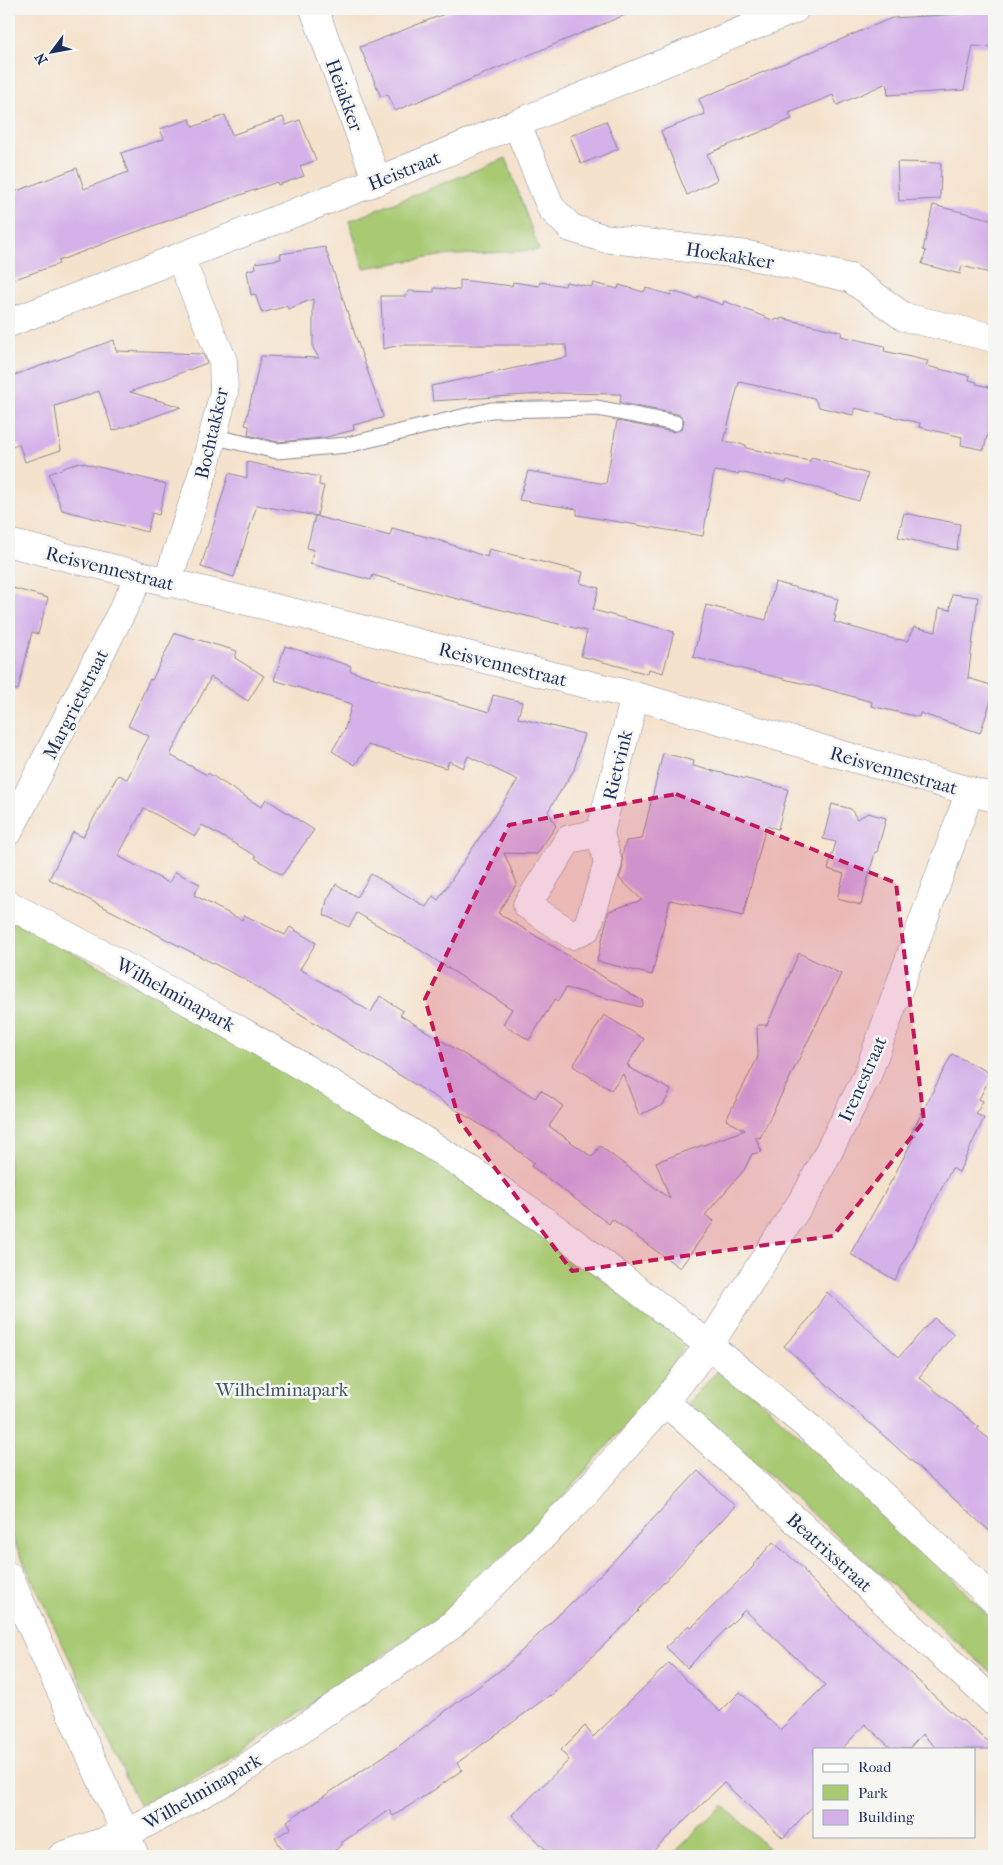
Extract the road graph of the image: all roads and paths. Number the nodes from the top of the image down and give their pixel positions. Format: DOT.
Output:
graph roads {
  1 [pos="314,9"];
  2 [pos="795,9"];
  3 [pos="517,124"];
  4 [pos="377,181"];
  5 [pos="180,258"];
  6 [pos="9,322"];
  7 [pos="994,338"];
  8 [pos="675,423"];
  9 [pos="211,436"];
  10 [pos="9,543"];
  11 [pos="140,576"];
  12 [pos="167,583"];
  13 [pos="635,696"];
  14 [pos="982,795"];
  15 [pos="9,831"];
  16 [pos="600,833"];
  17 [pos="9,904"];
  18 [pos="709,1345"];
  19 [pos="665,1402"];
  20 [pos="9,1577"];
  21 [pos="994,1600"];
  22 [pos="994,1702"];
  23 [pos="130,1845"];
  24 [pos="62,1856"];
  1 -- 4 [label="street, Heiakker"];
  2 -- 3 [label="street, Heistraat"];
  3 -- 4 [label="street, Heistraat"];
  3 -- 7 [label="street, Hoekakker"];
  4 -- 5 [label="street, Heistraat"];
  5 -- 6 [label="street, Heistraat"];
  5 -- 9 [label="street, Bochtakker"];
  8 -- 9 [label="lane"];
  9 -- 12 [label="street, Bochtakker"];
  10 -- 11 [label="street, Reisvennestraat"];
  11 -- 12 [label="street, Reisvennestraat"];
  11 -- 15 [label="street, Margrietstraat"];
  12 -- 13 [label="street, Reisvennestraat"];
  13 -- 14 [label="street, Reisvennestraat"];
  13 -- 16 [label="street, Rietvink"];
  14 -- 18 [label="street, Irenestraat"];
  17 -- 18 [label="street, Wilhelminapark"];
  18 -- 19 [label="street, Wilhelminapark"];
  18 -- 21 [label="street"];
  19 -- 22 [label="street, Beatrixstraat"];
  19 -- 23 [label="street, Wilhelminapark"];
  20 -- 23 [label="street, Wilhelminapark"];
  23 -- 24 [label="street"];
}
